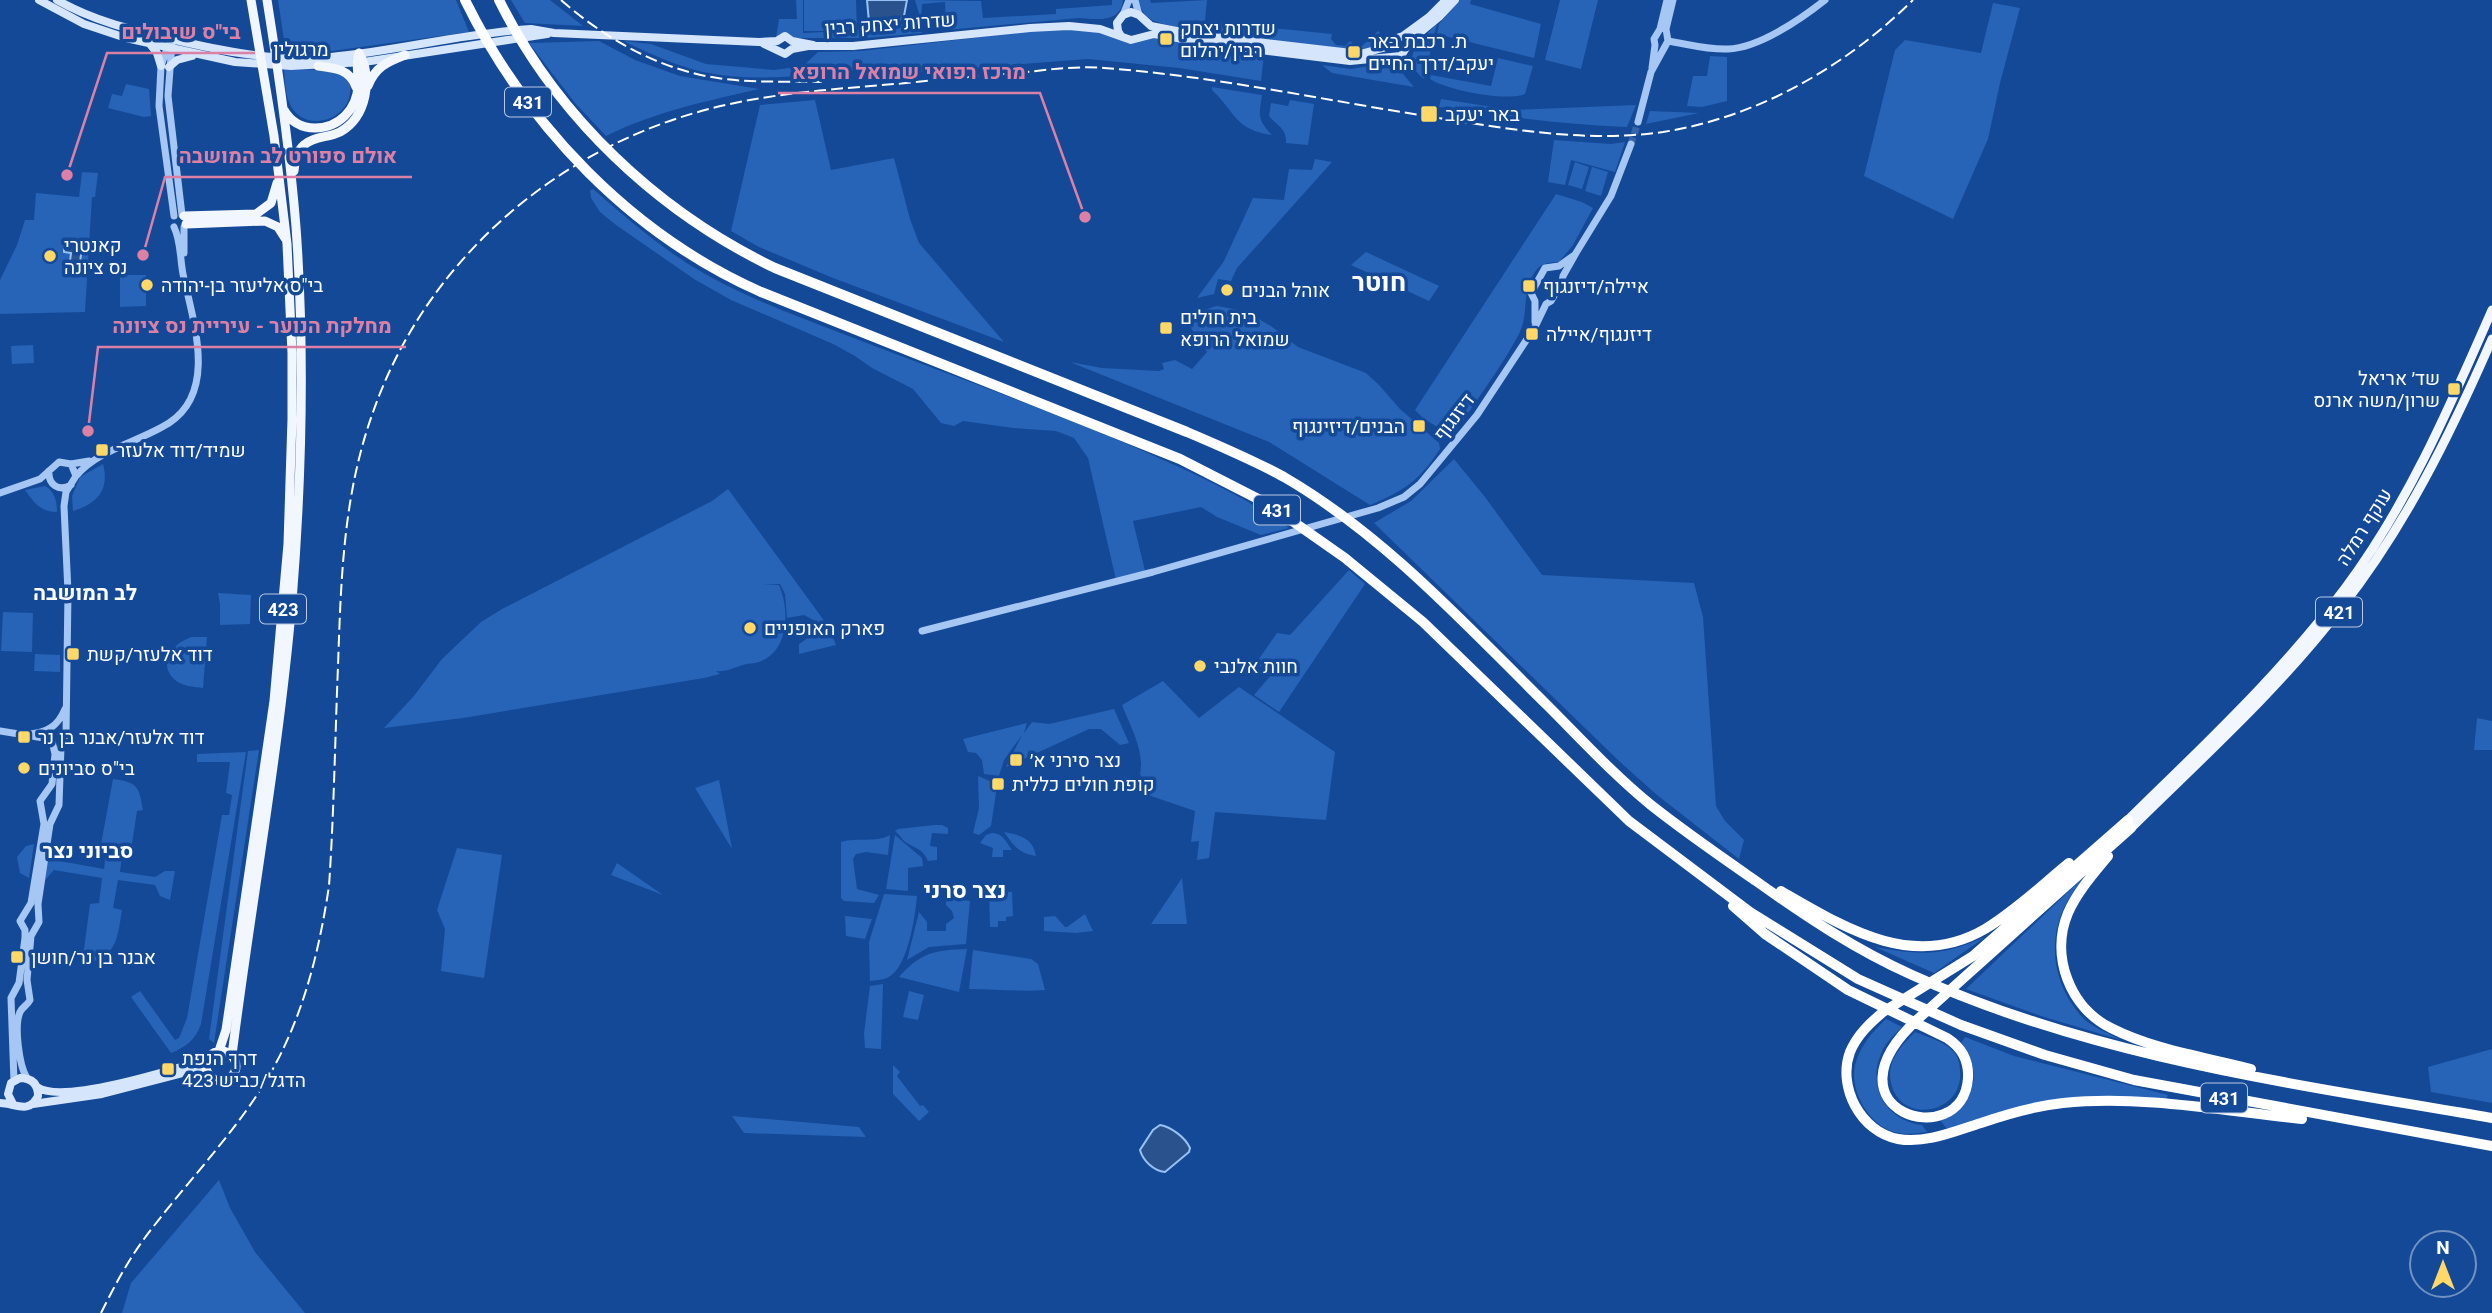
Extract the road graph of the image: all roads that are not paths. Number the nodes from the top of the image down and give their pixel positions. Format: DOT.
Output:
graph roads {
  1 [pos="39,0"];
  2 [pos="57,0"];
  3 [pos="251,0"];
  4 [pos="267,0"];
  5 [pos="1129,0"];
  6 [pos="1135,0"];
  7 [pos="1446,0"];
  8 [pos="1455,0"];
  9 [pos="1668,0"];
  10 [pos="1673,0"];
  11 [pos="1825,0"];
  12 [pos="499,1"];
  13 [pos="467,3"];
  14 [pos="1121,17"];
  15 [pos="1141,17"];
  16 [pos="1095,29"];
  17 [pos="554,33"];
  18 [pos="1121,36"];
  19 [pos="167,38"];
  20 [pos="1138,38"];
  21 [pos="1397,38"];
  22 [pos="1662,40"];
  23 [pos="150,44"];
  24 [pos="777,45"];
  25 [pos="792,45"];
  26 [pos="1387,46"];
  27 [pos="1406,47"];
  28 [pos="169,49"];
  29 [pos="198,55"];
  30 [pos="405,55"];
  31 [pos="1392,56"];
  32 [pos="359,59"];
  33 [pos="318,66"];
  34 [pos="165,67"];
  35 [pos="361,93"];
  36 [pos="283,108"];
  37 [pos="1638,122"];
  38 [pos="1631,144"];
  39 [pos="278,164"];
  40 [pos="293,194"];
  41 [pos="182,220"];
  42 [pos="287,244"];
  43 [pos="1576,253"];
  44 [pos="1555,267"];
  45 [pos="1563,276"];
  46 [pos="1535,301"];
  47 [pos="1546,304"];
  48 [pos="190,306"];
  49 [pos="2492,310"];
  50 [pos="1535,327"];
  51 [pos="2492,340"];
  52 [pos="2479,341"];
  53 [pos="2490,355"];
  54 [pos="96,459"];
  55 [pos="71,464"];
  56 [pos="49,471"];
  57 [pos="74,480"];
  58 [pos="30,483"];
  59 [pos="53,484"];
  60 [pos="0,493"];
  61 [pos="64,512"];
  62 [pos="922,631"];
  63 [pos="66,707"];
  64 [pos="52,728"];
  65 [pos="0,731"];
  66 [pos="29,734"];
  67 [pos="65,735"];
  68 [pos="51,740"];
  69 [pos="45,794"];
  70 [pos="58,799"];
  71 [pos="41,807"];
  72 [pos="55,810"];
  73 [pos="2129,824"];
  74 [pos="1719,855"];
  75 [pos="1713,885"];
  76 [pos="27,912"];
  77 [pos="38,916"];
  78 [pos="24,929"];
  79 [pos="35,929"];
  80 [pos="17,990"];
  81 [pos="27,991"];
  82 [pos="13,1003"];
  83 [pos="23,1007"];
  84 [pos="219,1051"];
  85 [pos="232,1055"];
  86 [pos="207,1059"];
  87 [pos="207,1072"];
  88 [pos="27,1078"];
  89 [pos="12,1083"];
  90 [pos="37,1087"];
  91 [pos="0,1088"];
  92 [pos="0,1103"];
  93 [pos="13,1104"];
  94 [pos="33,1104"];
  95 [pos="2414,1105"];
  96 [pos="2492,1118"];
  97 [pos="2382,1127"];
  98 [pos="2492,1146"];
  1 -- 23 [label="main road, מרגולין"];
  2 -- 19 [label="main road, מרגולין"];
  3 -- 39 [label="main road, 423"];
  4 -- 36 [label="main road, 423"];
  5 -- 14 [label="street"];
  6 -- 15 [label="street"];
  7 -- 21 [label="main road"];
  8 -- 27 [label="main road"];
  9 -- 22 [label="street"];
  10 -- 22 [label="street"];
  11 -- 22 [label="street"];
  12 -- 74 [label="highway, 431"];
  13 -- 75 [label="highway, 431"];
  14 -- 15 [label="main road"];
  14 -- 16 [label="main road, שדרות יצחק רבין"];
  14 -- 18 [label="main road"];
  15 -- 20 [label="main road"];
  15 -- 26 [label="main road"];
  16 -- 18 [label="main road, שדרות יצחק רבין"];
  16 -- 25 [label="main road, שדרות יצחק רבין"];
  17 -- 24 [label="main road, שדרות יצחק רבין"];
  17 -- 30 [label="main road, שדרות יצחק רבין"];
  17 -- 32 [label="main road, שדרות יצחק רבין"];
  18 -- 20 [label="main road"];
  19 -- 28 [label="street"];
  19 -- 32 [label="main road, מרגולין"];
  20 -- 31 [label="main road"];
  21 -- 26 [label="main road"];
  21 -- 27 [label="main road"];
  22 -- 37 [label="street"];
  23 -- 28 [label="main road, מרגולין"];
  23 -- 34 [label="main road"];
  24 -- 25 [label="main road, שדרות יצחק רבין"];
  24 -- 25 [label="main road, שדרות יצחק רבין"];
  26 -- 31 [label="main road"];
  27 -- 31 [label="main road"];
  28 -- 29 [label="main road, מרגולין"];
  28 -- 34 [label="street"];
  29 -- 33 [label="main road, מרגולין"];
  29 -- 34 [label="main road"];
  30 -- 32 [label="main road, שדרות יצחק רבין"];
  30 -- 35 [label="main road"];
  32 -- 33 [label="main road, מרגולין"];
  32 -- 35 [label="main road"];
  33 -- 35 [label="main road"];
  34 -- 41 [label="street"];
  35 -- 36 [label="main road"];
  35 -- 40 [label="main road"];
  36 -- 40 [label="main road, 423"];
  38 -- 43 [label="street"];
  39 -- 41 [label="main road"];
  39 -- 42 [label="main road, 423"];
  40 -- 85 [label="main road, 423"];
  41 -- 42 [label="main road"];
  41 -- 48 [label="street"];
  41 -- 48 [label="street"];
  42 -- 84 [label="main road, 423"];
  43 -- 44 [label="street"];
  43 -- 45 [label="street"];
  44 -- 45 [label="street"];
  44 -- 46 [label="street"];
  45 -- 47 [label="street"];
  46 -- 47 [label="street"];
  46 -- 50 [label="street"];
  47 -- 50 [label="street, דיזנגוף"];
  48 -- 54 [label="street"];
  49 -- 52 [label="main road, עוקף רמלה / 421"];
  50 -- 62 [label="street, דיזנגוף"];
  51 -- 52 [label="main road"];
  51 -- 53 [label="main road, עוקף רמלה / 421"];
  52 -- 53 [label="main road"];
  52 -- 73 [label="main road, עוקף רמלה / 421"];
  53 -- 73 [label="main road, עוקף רמלה / 421"];
  54 -- 55 [label="street"];
  54 -- 57 [label="street"];
  55 -- 56 [label="street"];
  55 -- 57 [label="street"];
  56 -- 58 [label="street"];
  56 -- 59 [label="street"];
  57 -- 59 [label="street"];
  57 -- 61 [label="street"];
  58 -- 59 [label="street"];
  58 -- 60 [label="street"];
  59 -- 61 [label="street"];
  61 -- 63 [label="street"];
  63 -- 64 [label="street"];
  63 -- 67 [label="street"];
  64 -- 66 [label="street"];
  64 -- 67 [label="street"];
  64 -- 68 [label="street"];
  65 -- 66 [label="street"];
  66 -- 68 [label="street"];
  67 -- 68 [label="street"];
  67 -- 70 [label="street"];
  68 -- 69 [label="street"];
  69 -- 70 [label="street"];
  69 -- 71 [label="street"];
  70 -- 72 [label="street"];
  71 -- 72 [label="street"];
  71 -- 76 [label="street"];
  72 -- 77 [label="street"];
  73 -- 74 [label="highway"];
  73 -- 75 [label="highway"];
  73 -- 95 [label="highway"];
  73 -- 97 [label="highway"];
  74 -- 95 [label="highway, 431"];
  75 -- 97 [label="highway, 431"];
  76 -- 77 [label="street"];
  76 -- 78 [label="street"];
  77 -- 79 [label="street"];
  78 -- 79 [label="street"];
  78 -- 80 [label="street"];
  79 -- 81 [label="street"];
  80 -- 81 [label="street"];
  80 -- 82 [label="street"];
  81 -- 83 [label="street"];
  82 -- 83 [label="street"];
  82 -- 89 [label="street"];
  83 -- 88 [label="street"];
  84 -- 85 [label="main road"];
  84 -- 86 [label="main road"];
  85 -- 87 [label="main road"];
  86 -- 87 [label="main road"];
  86 -- 90 [label="main road"];
  87 -- 94 [label="main road"];
  88 -- 89 [label="main road"];
  88 -- 90 [label="main road"];
  89 -- 91 [label="main road"];
  89 -- 93 [label="main road"];
  90 -- 94 [label="main road"];
  92 -- 93 [label="main road"];
  93 -- 94 [label="main road"];
  95 -- 96 [label="highway, 431"];
  97 -- 98 [label="highway, 431"];
}
